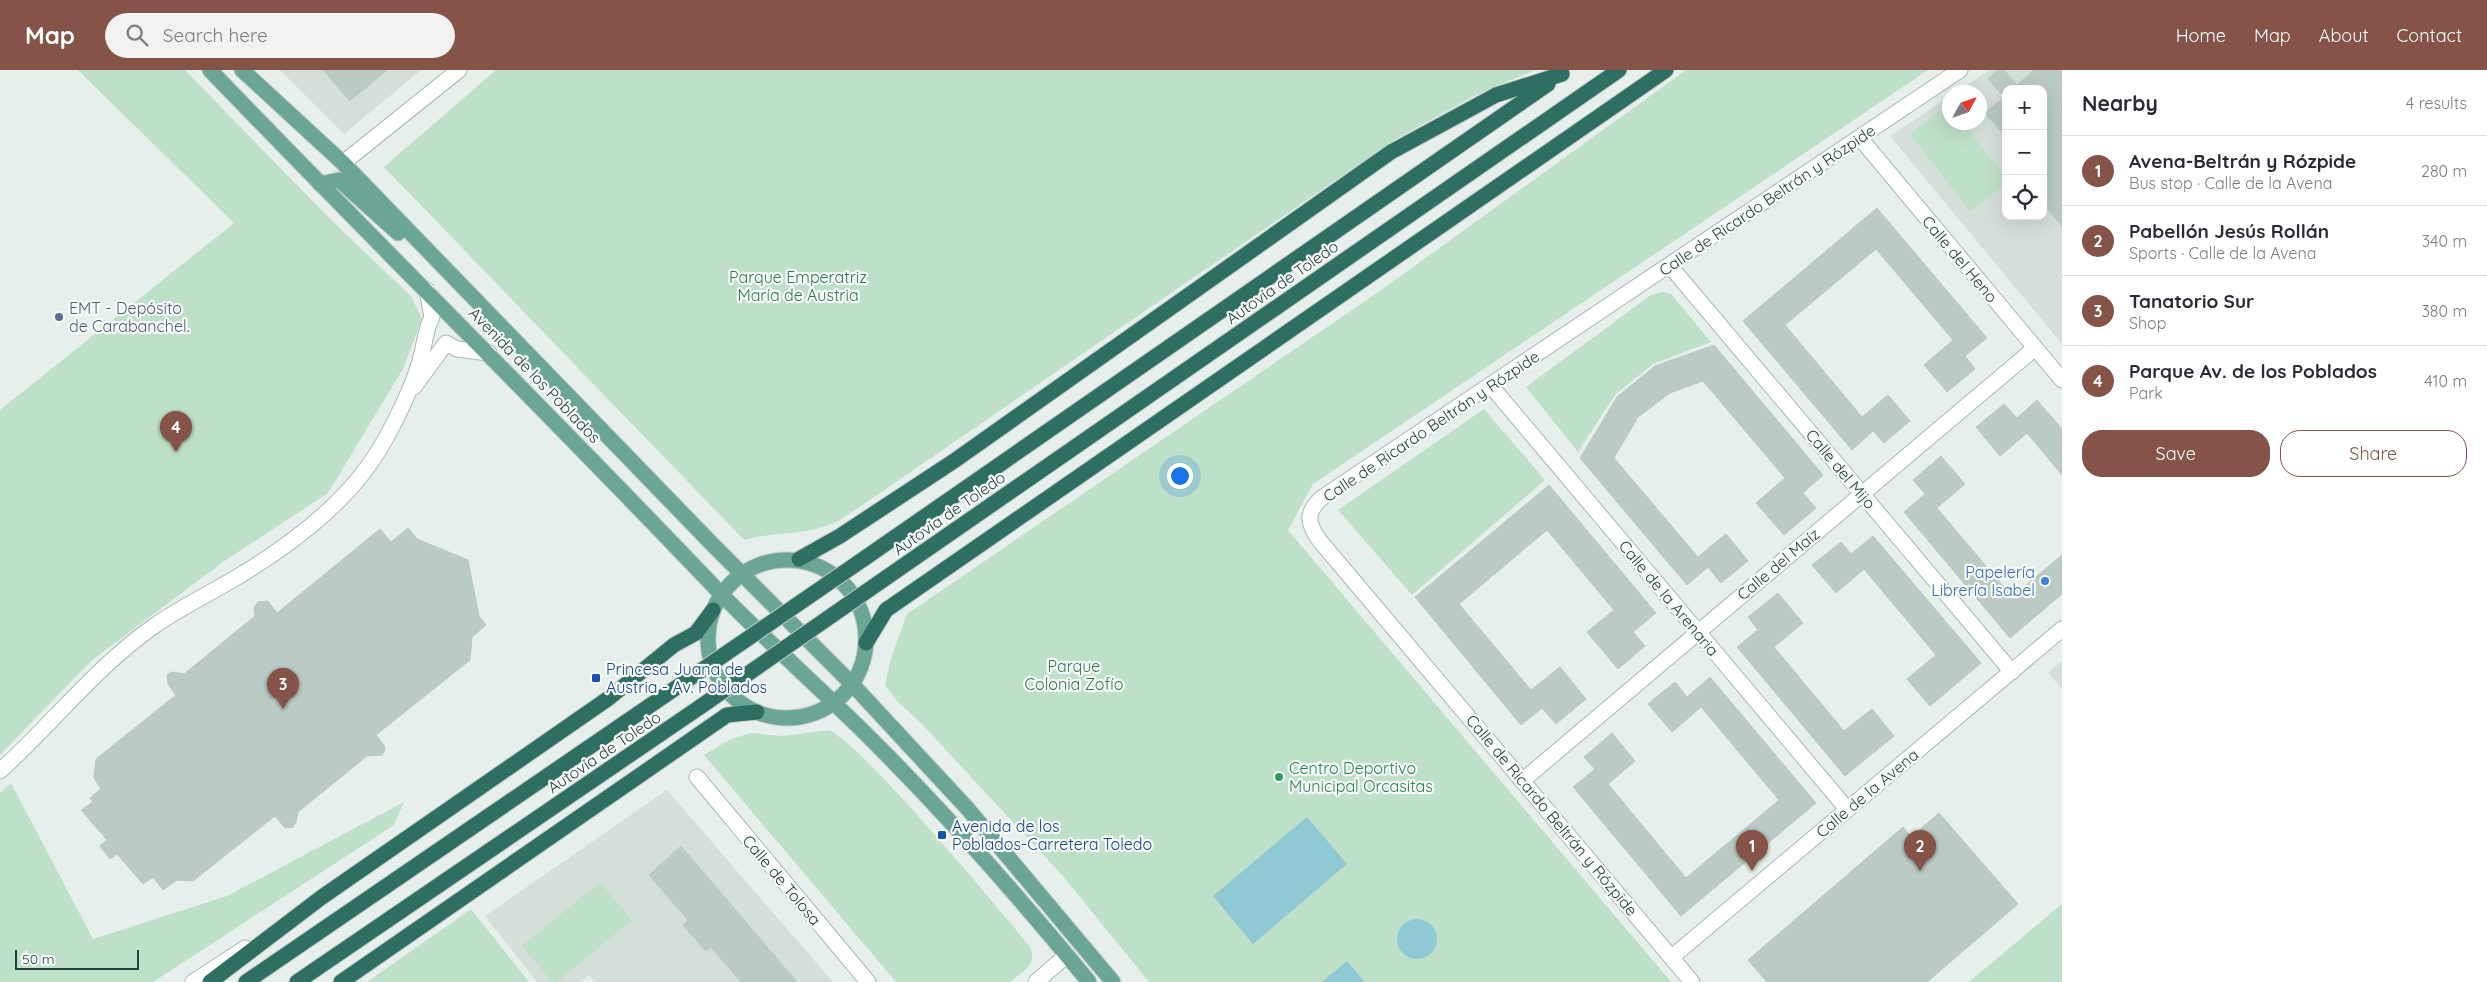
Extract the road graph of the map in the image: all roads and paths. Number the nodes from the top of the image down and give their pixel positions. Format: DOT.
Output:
graph roads {
  1 [pos="210,70"];
  2 [pos="242,70"];
  3 [pos="460,70"];
  4 [pos="1619,70"];
  5 [pos="1666,70"];
  6 [pos="1960,70"];
  7 [pos="1565,72"];
  8 [pos="1860,138"];
  9 [pos="343,163"];
  10 [pos="320,184"];
  11 [pos="1670,266"];
  12 [pos="427,290"];
  13 [pos="474,300"];
  14 [pos="2035,348"];
  15 [pos="489,353"];
  16 [pos="2062,380"];
  17 [pos="1491,386"];
  18 [pos="402,402"];
  19 [pos="1862,494"];
  20 [pos="799,559"];
  21 [pos="743,573"];
  22 [pos="722,594"];
  23 [pos="713,610"];
  24 [pos="2062,629"];
  25 [pos="1697,632"];
  26 [pos="866,643"];
  27 [pos="2012,672"];
  28 [pos="852,684"];
  29 [pos="834,703"];
  30 [pos="757,712"];
  31 [pos="0,771"];
  32 [pos="697,777"];
  33 [pos="1522,781"];
  34 [pos="1847,809"];
  35 [pos="322,898"];
  36 [pos="1067,955"];
  37 [pos="1672,958"];
  38 [pos="193,982"];
  39 [pos="210,982"];
  40 [pos="246,982"];
  41 [pos="297,982"];
  42 [pos="342,982"];
  43 [pos="868,982"];
  44 [pos="1036,982"];
  45 [pos="1089,982"];
  46 [pos="1113,982"];
  47 [pos="1692,982"];
  1 -- 10 [label="main road, Avenida de los Poblados"];
  2 -- 9 [label="main road, Avenida de los Poblados"];
  3 -- 9 [label="street"];
  4 -- 41 [label="highway, Autovía de Toledo, bridge"];
  5 -- 26 [label="highway"];
  6 -- 8 [label="street, Calle de Ricardo Beltrán y Rózpide"];
  7 -- 20 [label="highway"];
  7 -- 40 [label="highway, Autovía de Toledo, bridge"];
  8 -- 11 [label="street, Calle de Ricardo Beltrán y Rózpide"];
  8 -- 14 [label="street, Calle del Heno"];
  9 -- 13 [label="main road, Avenida de los Poblados"];
  10 -- 12 [label="main road, Avenida de los Poblados"];
  10 -- 13 [label="main road, Avenida de los Poblados"];
  11 -- 17 [label="street, Calle de Ricardo Beltrán y Rózpide"];
  11 -- 19 [label="street, Calle del Mijo"];
  12 -- 15 [label="main road, Avenida de los Poblados"];
  12 -- 18 [label="street"];
  13 -- 21 [label="main road, Avenida de los Poblados"];
  14 -- 16 [label="street, Calle del Heno"];
  14 -- 19 [label="street, Calle del Maíz"];
  15 -- 18 [label="street"];
  15 -- 22 [label="main road, Avenida de los Poblados"];
  17 -- 25 [label="street, Calle de la Arenaria"];
  17 -- 33 [label="street, Calle de Ricardo Beltrán y Rózpide"];
  18 -- 31 [label="street"];
  19 -- 25 [label="street, Calle del Maíz"];
  19 -- 27 [label="street, Calle del Mijo"];
  20 -- 21 [label="main road"];
  20 -- 26 [label="main road"];
  21 -- 22 [label="main road"];
  21 -- 28 [label="main road, Avenida de los Poblados"];
  22 -- 23 [label="main road"];
  22 -- 29 [label="main road, Avenida de los Poblados"];
  23 -- 30 [label="main road"];
  23 -- 35 [label="highway"];
  24 -- 27 [label="street, Calle de la Avena"];
  25 -- 33 [label="street, Calle del Maíz"];
  25 -- 34 [label="street, Calle de la Arenaria"];
  26 -- 28 [label="main road"];
  27 -- 34 [label="street, Calle de la Avena"];
  28 -- 29 [label="main road"];
  28 -- 46 [label="main road, Avenida de los Poblados"];
  29 -- 30 [label="main road"];
  29 -- 36 [label="main road, Avenida de los Poblados"];
  30 -- 42 [label="highway"];
  32 -- 43 [label="street, Calle de Tolosa"];
  33 -- 37 [label="street, Calle de Ricardo Beltrán y Rózpide"];
  34 -- 37 [label="street, Calle de la Avena"];
  35 -- 38 [label="street"];
  35 -- 39 [label="highway"];
  36 -- 44 [label="street"];
  36 -- 45 [label="main road, Avenida de los Poblados"];
  37 -- 47 [label="street, Calle de Ricardo Beltrán y Rózpide"];
}
